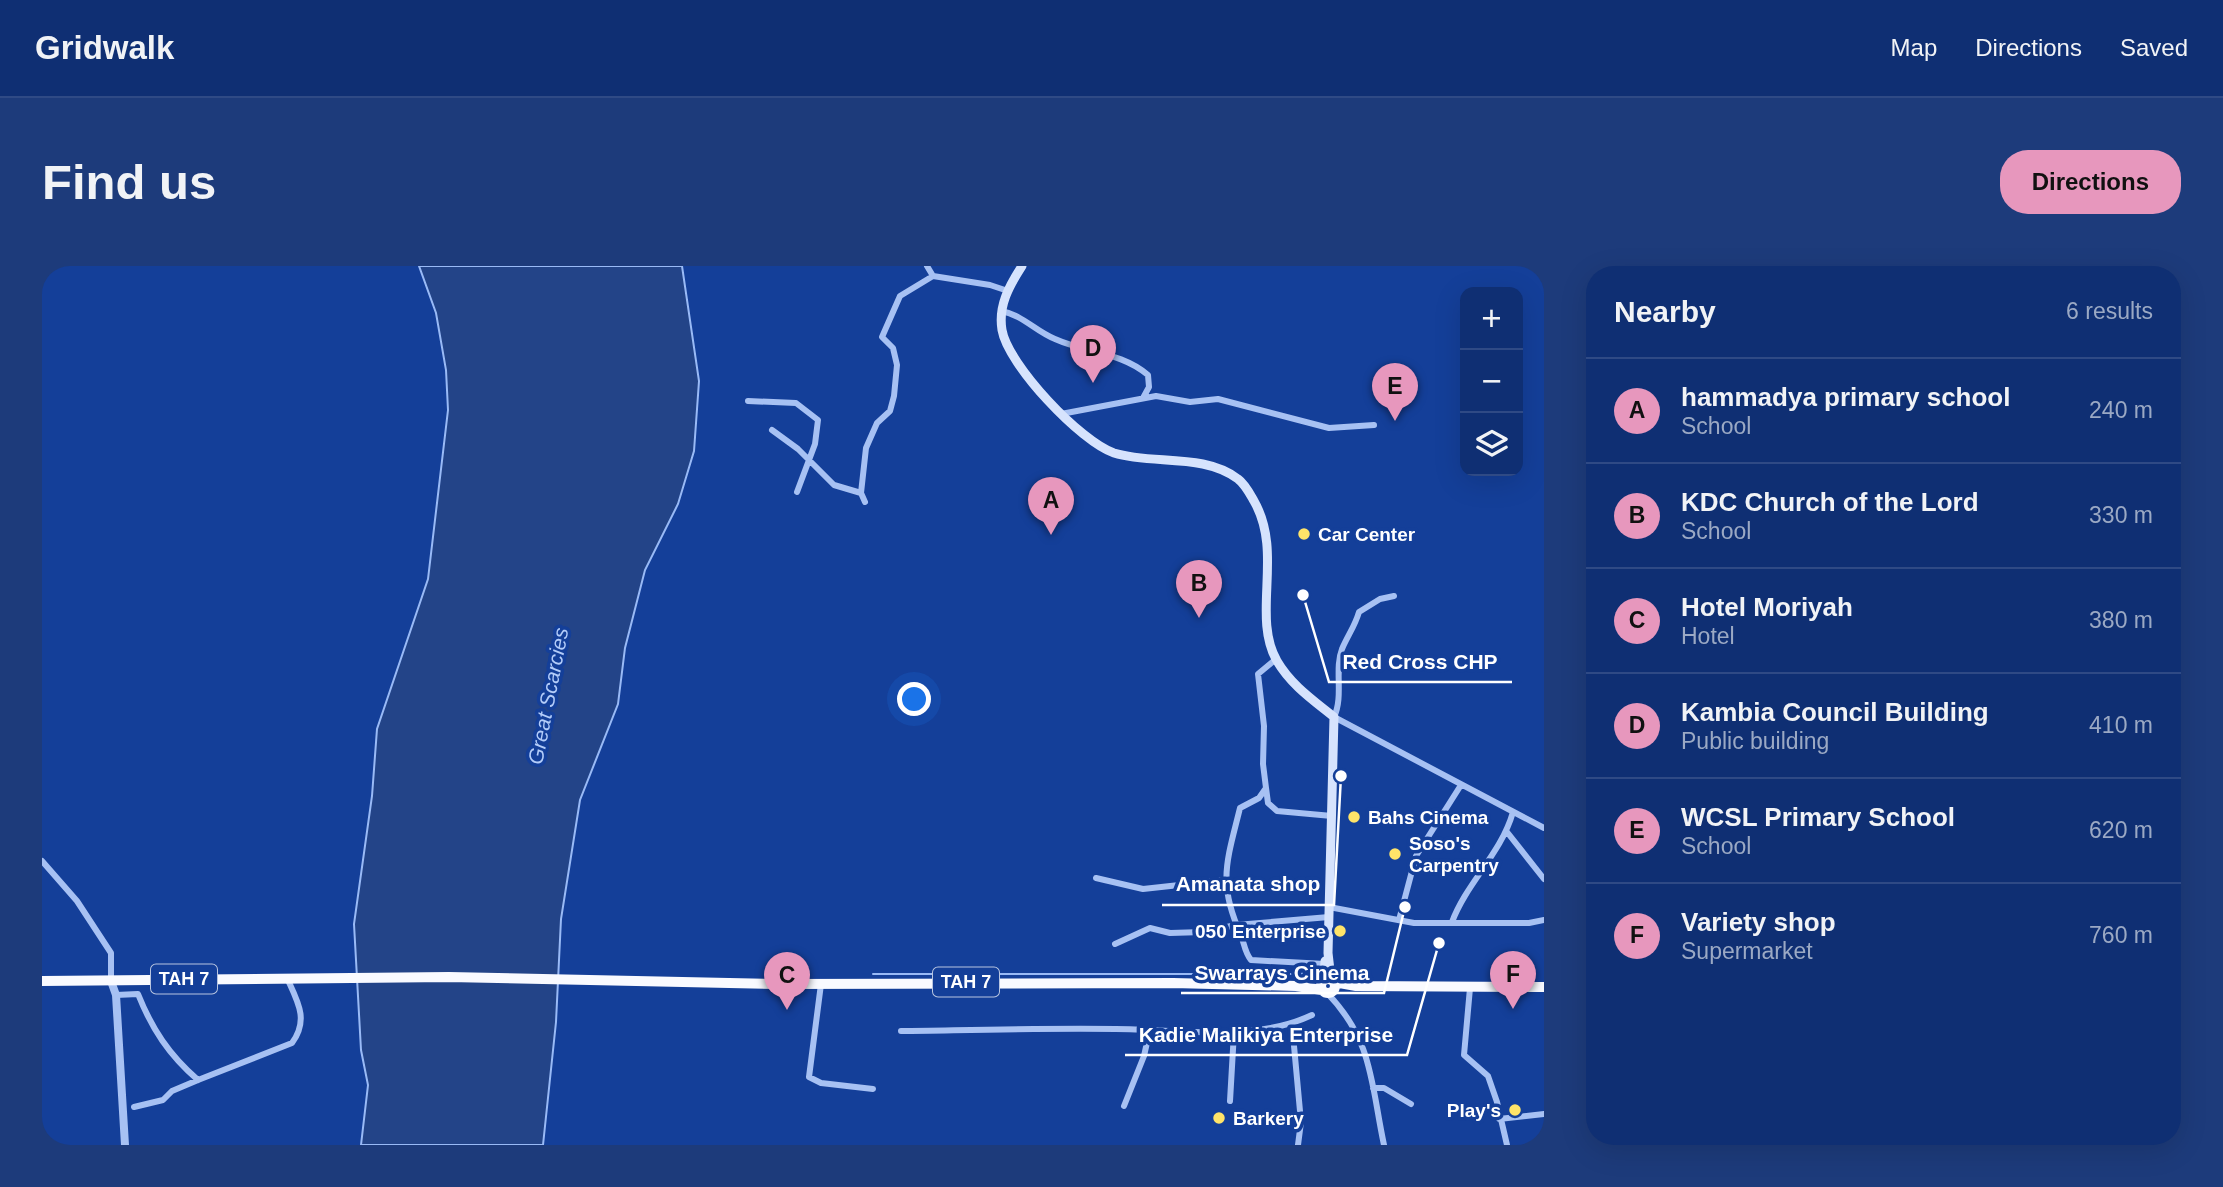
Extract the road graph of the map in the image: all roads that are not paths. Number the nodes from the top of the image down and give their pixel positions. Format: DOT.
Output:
graph roads {
  1 [pos="927,266"];
  2 [pos="1021,266"];
  3 [pos="933,276"];
  4 [pos="1008,291"];
  5 [pos="1001,311"];
  6 [pos="1143,398"];
  7 [pos="748,401"];
  8 [pos="1061,414"];
  9 [pos="1374,425"];
  10 [pos="772,430"];
  11 [pos="808,459"];
  12 [pos="797,492"];
  13 [pos="861,493"];
  14 [pos="865,502"];
  15 [pos="1394,596"];
  16 [pos="1276,659"];
  17 [pos="1334,717"];
  18 [pos="1461,785"];
  19 [pos="1266,788"];
  20 [pos="1513,812"];
  21 [pos="1332,816"];
  22 [pos="1544,828"];
  23 [pos="1507,832"];
  24 [pos="42,861"];
  25 [pos="1096,878"];
  26 [pos="1544,878"];
  27 [pos="1225,880"];
  28 [pos="1329,912"];
  29 [pos="1399,920"];
  30 [pos="1544,920"];
  31 [pos="1452,922"];
  32 [pos="1236,925"];
  33 [pos="1115,944"];
  34 [pos="1328,953"];
  35 [pos="1325,964"];
  36 [pos="286,977"];
  37 [pos="42,981"];
  38 [pos="111,981"];
  39 [pos="821,984"];
  40 [pos="1327,985"];
  41 [pos="1544,987"];
  42 [pos="1470,988"];
  43 [pos="116,995"];
  44 [pos="1312,1015"];
  45 [pos="1292,1024"];
  46 [pos="1150,1029"];
  47 [pos="901,1031"];
  48 [pos="1234,1032"];
  49 [pos="198,1080"];
  50 [pos="1373,1088"];
  51 [pos="873,1089"];
  52 [pos="1230,1101"];
  53 [pos="1411,1104"];
  54 [pos="1124,1106"];
  55 [pos="134,1107"];
  56 [pos="1544,1114"];
  57 [pos="1499,1119"];
  58 [pos="125,1145"];
  59 [pos="1298,1145"];
  60 [pos="1384,1145"];
  61 [pos="1507,1145"];
  1 -- 3 [label="street"];
  2 -- 4 [label="main road"];
  3 -- 4 [label="street"];
  3 -- 13 [label="street"];
  4 -- 5 [label="main road"];
  5 -- 6 [label="street"];
  5 -- 8 [label="main road"];
  6 -- 8 [label="street"];
  6 -- 9 [label="street"];
  7 -- 11 [label="street"];
  8 -- 16 [label="main road"];
  10 -- 11 [label="street"];
  11 -- 12 [label="street"];
  11 -- 13 [label="street"];
  13 -- 14 [label="street"];
  15 -- 17 [label="street"];
  16 -- 17 [label="main road"];
  16 -- 19 [label="street"];
  17 -- 18 [label="street"];
  17 -- 21 [label="main road"];
  18 -- 20 [label="street"];
  18 -- 29 [label="street"];
  19 -- 21 [label="street"];
  19 -- 27 [label="street"];
  20 -- 22 [label="street"];
  20 -- 23 [label="street"];
  21 -- 28 [label="main road"];
  23 -- 26 [label="street"];
  23 -- 31 [label="street"];
  24 -- 38 [label="street"];
  25 -- 27 [label="street"];
  27 -- 32 [label="street"];
  28 -- 29 [label="street"];
  28 -- 32 [label="street"];
  28 -- 34 [label="main road"];
  29 -- 31 [label="street"];
  30 -- 31 [label="street"];
  32 -- 33 [label="street"];
  32 -- 35 [label="street"];
  34 -- 35 [label="main road"];
  34 -- 40 [label="main road"];
  35 -- 40 [label="main road"];
  36 -- 38 [label="highway, TAH 7"];
  36 -- 39 [label="highway, TAH 7"];
  36 -- 49 [label="street"];
  37 -- 38 [label="highway, TAH 7"];
  38 -- 43 [label="street"];
  39 -- 40 [label="highway, TAH 7"];
  39 -- 51 [label="street"];
  40 -- 42 [label="highway, TAH 7"];
  40 -- 50 [label="street"];
  41 -- 42 [label="highway, TAH 7"];
  42 -- 57 [label="street"];
  43 -- 49 [label="street"];
  43 -- 58 [label="street"];
  44 -- 45 [label="street"];
  45 -- 48 [label="street"];
  45 -- 59 [label="street"];
  46 -- 47 [label="street"];
  46 -- 48 [label="street"];
  46 -- 54 [label="street"];
  48 -- 52 [label="street"];
  49 -- 55 [label="street"];
  50 -- 53 [label="street"];
  50 -- 60 [label="street"];
  56 -- 57 [label="street"];
  57 -- 61 [label="street"];
}
